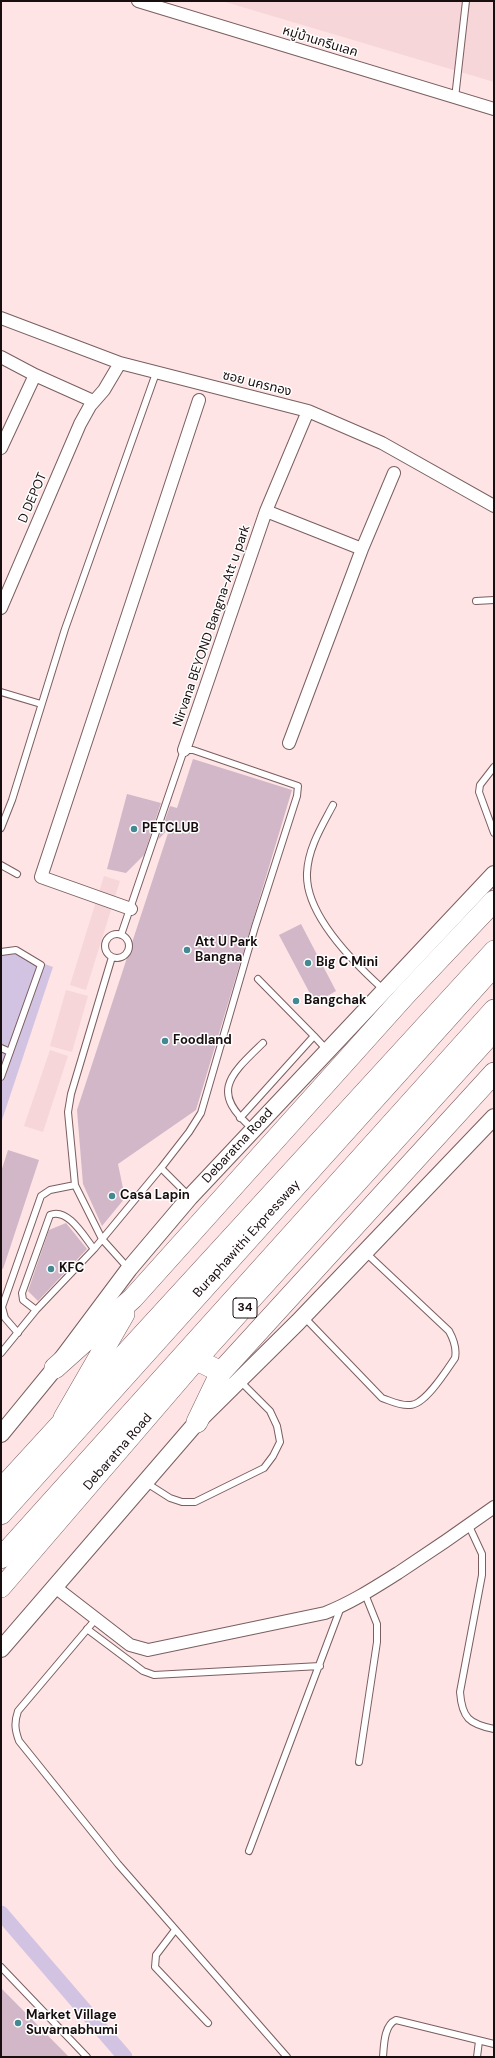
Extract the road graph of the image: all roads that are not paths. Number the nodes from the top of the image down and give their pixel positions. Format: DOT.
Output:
graph roads {
  1 [pos="138,1"];
  2 [pos="466,1"];
  3 [pos="456,98"];
  4 [pos="494,109"];
  5 [pos="1,318"];
  6 [pos="1,357"];
  7 [pos="120,363"];
  8 [pos="156,373"];
  9 [pos="35,375"];
  10 [pos="199,400"];
  11 [pos="94,401"];
  12 [pos="308,411"];
  13 [pos="1,448"];
  14 [pos="394,473"];
  15 [pos="494,506"];
  16 [pos="266,511"];
  17 [pos="362,550"];
  18 [pos="494,600"];
  19 [pos="476,601"];
  20 [pos="1,608"];
  21 [pos="1,692"];
  22 [pos="41,704"];
  23 [pos="289,743"];
  24 [pos="184,750"];
  25 [pos="494,767"];
  26 [pos="333,805"];
  27 [pos="492,824"];
  28 [pos="1,828"];
  29 [pos="494,833"];
  30 [pos="1,866"];
  31 [pos="17,874"];
  32 [pos="494,874"];
  33 [pos="494,900"];
  34 [pos="131,909"];
  35 [pos="121,935"];
  36 [pos="494,950"];
  37 [pos="1,952"];
  38 [pos="112,957"];
  39 [pos="494,966"];
  40 [pos="258,979"];
  41 [pos="384,990"];
  42 [pos="494,1010"];
  43 [pos="494,1032"];
  44 [pos="314,1036"];
  45 [pos="263,1043"];
  46 [pos="1,1048"];
  47 [pos="328,1050"];
  48 [pos="10,1052"];
  49 [pos="493,1074"];
  50 [pos="1,1078"];
  51 [pos="240,1118"];
  52 [pos="494,1118"];
  53 [pos="254,1130"];
  54 [pos="161,1168"];
  55 [pos="75,1185"];
  56 [pos="190,1198"];
  57 [pos="102,1239"];
  58 [pos="94,1249"];
  59 [pos="366,1253"];
  60 [pos="129,1269"];
  61 [pos="133,1298"];
  62 [pos="36,1310"];
  63 [pos="304,1317"];
  64 [pos="18,1333"];
  65 [pos="3,1346"];
  66 [pos="1,1353"];
  67 [pos="197,1360"];
  68 [pos="55,1368"];
  69 [pos="221,1372"];
  70 [pos="240,1381"];
  71 [pos="64,1418"];
  72 [pos="196,1422"];
  73 [pos="1,1434"];
  74 [pos="145,1482"];
  75 [pos="1,1488"];
  76 [pos="494,1507"];
  77 [pos="1,1514"];
  78 [pos="469,1526"];
  79 [pos="1,1558"];
  80 [pos="55,1587"];
  81 [pos="1,1588"];
  82 [pos="365,1594"];
  83 [pos="341,1607"];
  84 [pos="91,1624"];
  85 [pos="1,1649"];
  86 [pos="320,1666"];
  87 [pos="494,1729"];
  88 [pos="359,1762"];
  89 [pos="250,1851"];
  90 [pos="175,1930"];
  91 [pos="1,1967"];
  92 [pos="208,2022"];
  93 [pos="479,2041"];
  94 [pos="494,2044"];
  95 [pos="87,2057"];
  96 [pos="288,2057"];
  97 [pos="383,2057"];
  98 [pos="476,2057"];
  1 -- 3 [label="street, หมู่บ้านกรีนเลค"];
  2 -- 3 [label="lane"];
  3 -- 4 [label="street, หมู่บ้านกรีนเลค"];
  5 -- 7 [label="street, ซอย นครทอง"];
  6 -- 9 [label="street"];
  7 -- 8 [label="street, ซอย นครทอง"];
  7 -- 11 [label="street, D DEPOT"];
  8 -- 12 [label="street, ซอย นครทอง"];
  8 -- 22 [label="lane"];
  9 -- 11 [label="street"];
  9 -- 13 [label="street"];
  10 -- 34 [label="street"];
  11 -- 20 [label="street, D DEPOT"];
  12 -- 15 [label="street, ซอย นครทอง"];
  12 -- 16 [label="street, Nirvana BEYOND Bangna-Att u park"];
  14 -- 17 [label="street"];
  16 -- 17 [label="street"];
  16 -- 24 [label="street, Nirvana BEYOND Bangna-Att u park"];
  17 -- 23 [label="street"];
  18 -- 19 [label="lane"];
  21 -- 22 [label="lane"];
  22 -- 28 [label="lane"];
  24 -- 34 [label="lane"];
  24 -- 54 [label="lane"];
  25 -- 27 [label="lane"];
  26 -- 41 [label="lane"];
  27 -- 29 [label="lane"];
  30 -- 31 [label="lane"];
  32 -- 41 [label="main road, Debaratna Road"];
  33 -- 61 [label="highway"];
  34 -- 35 [label="lane"];
  35 -- 38 [label="lane"];
  35 -- 38 [label="lane"];
  36 -- 71 [label="highway"];
  37 -- 48 [label="lane"];
  38 -- 55 [label="lane"];
  39 -- 77 [label="highway, Buraphawithi Expressway"];
  40 -- 44 [label="lane"];
  41 -- 47 [label="main road, Debaratna Road"];
  42 -- 79 [label="highway"];
  43 -- 67 [label="highway, Debaratna Road / 34"];
  44 -- 47 [label="lane"];
  44 -- 51 [label="lane"];
  45 -- 51 [label="lane"];
  46 -- 48 [label="lane"];
  47 -- 53 [label="main road, Debaratna Road"];
  48 -- 50 [label="lane"];
  49 -- 69 [label="highway"];
  51 -- 53 [label="lane"];
  52 -- 59 [label="main road"];
  53 -- 56 [label="main road, Debaratna Road"];
  54 -- 56 [label="lane"];
  54 -- 57 [label="lane"];
  55 -- 57 [label="lane"];
  55 -- 64 [label="lane"];
  56 -- 60 [label="main road, Debaratna Road"];
  57 -- 58 [label="lane"];
  57 -- 60 [label="lane"];
  58 -- 62 [label="lane"];
  58 -- 62 [label="lane"];
  59 -- 63 [label="main road"];
  59 -- 63 [label="lane"];
  60 -- 68 [label="main road, Debaratna Road"];
  61 -- 68 [label="highway"];
  61 -- 71 [label="highway"];
  62 -- 64 [label="lane"];
  63 -- 70 [label="main road"];
  64 -- 65 [label="lane"];
  65 -- 66 [label="lane"];
  67 -- 69 [label="highway"];
  67 -- 81 [label="highway, Debaratna Road / 34"];
  68 -- 73 [label="main road, Debaratna Road"];
  69 -- 72 [label="highway"];
  70 -- 72 [label="main road"];
  70 -- 74 [label="lane"];
  71 -- 75 [label="highway"];
  72 -- 74 [label="main road"];
  74 -- 80 [label="main road"];
  76 -- 78 [label="street"];
  78 -- 82 [label="street"];
  78 -- 87 [label="lane"];
  80 -- 84 [label="street"];
  80 -- 85 [label="main road"];
  82 -- 83 [label="street"];
  82 -- 88 [label="lane"];
  83 -- 84 [label="street"];
  83 -- 86 [label="lane"];
  84 -- 86 [label="lane"];
  84 -- 90 [label="lane"];
  86 -- 89 [label="lane"];
  90 -- 92 [label="lane"];
  90 -- 96 [label="lane"];
  91 -- 95 [label="lane"];
  93 -- 94 [label="lane"];
  93 -- 97 [label="lane"];
  93 -- 98 [label="lane"];
}
